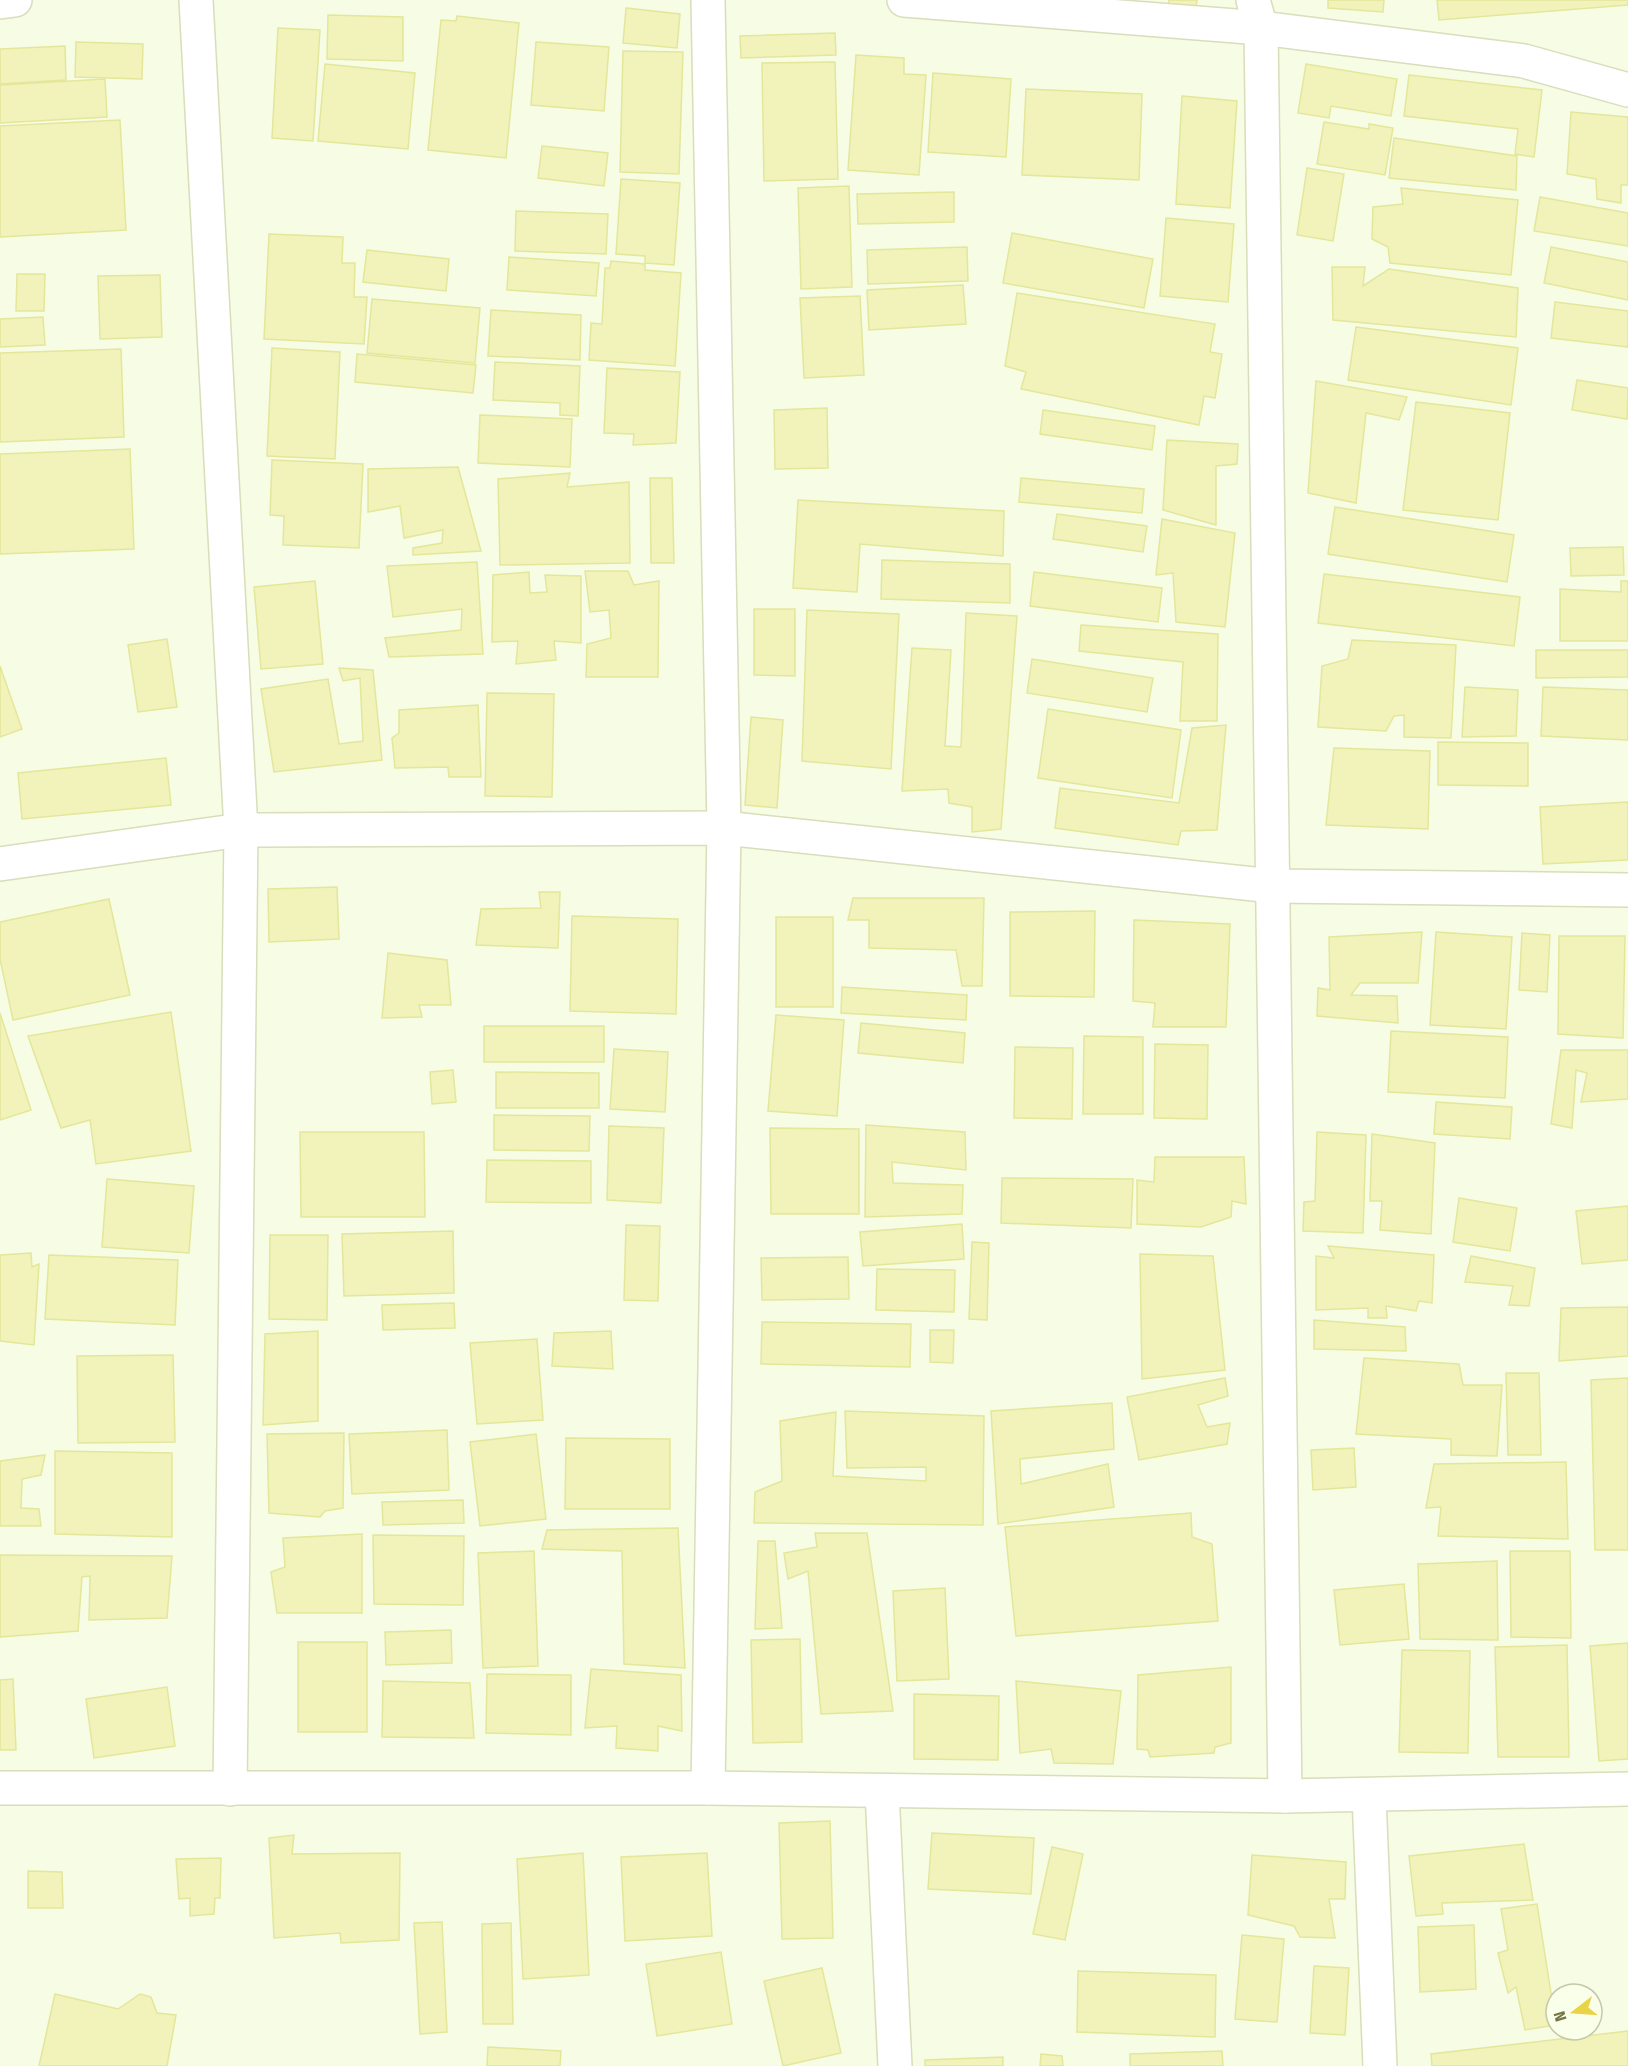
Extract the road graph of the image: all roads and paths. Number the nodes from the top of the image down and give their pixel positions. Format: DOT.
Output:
graph roads {
  1 [pos="15,0"];
  2 [pos="196,0"];
  3 [pos="708,0"];
  4 [pos="904,0"];
  5 [pos="0,2"];
  6 [pos="1257,14"];
  7 [pos="1628,90"];
  8 [pos="724,828"];
  9 [pos="241,830"];
  10 [pos="0,864"];
  11 [pos="1273,886"];
  12 [pos="1628,890"];
  13 [pos="0,1788"];
  14 [pos="708,1788"];
  15 [pos="230,1789"];
  16 [pos="1628,1789"];
  17 [pos="882,1791"];
  18 [pos="1285,1796"];
  19 [pos="1369,1796"];
  20 [pos="895,2066"];
  21 [pos="1380,2066"];
  1 -- 5 [label="street"];
  2 -- 9 [label="street"];
  3 -- 8 [label="street"];
  4 -- 6 [label="street"];
  6 -- 7 [label="street"];
  6 -- 11 [label="street"];
  8 -- 9 [label="street"];
  8 -- 11 [label="street"];
  8 -- 14 [label="street"];
  9 -- 10 [label="street"];
  9 -- 15 [label="street"];
  11 -- 12 [label="street"];
  11 -- 18 [label="street"];
  13 -- 15 [label="street"];
  14 -- 15 [label="street"];
  14 -- 17 [label="street"];
  16 -- 19 [label="street"];
  17 -- 18 [label="street"];
  17 -- 20 [label="street"];
  18 -- 19 [label="street"];
  19 -- 21 [label="street"];
}
